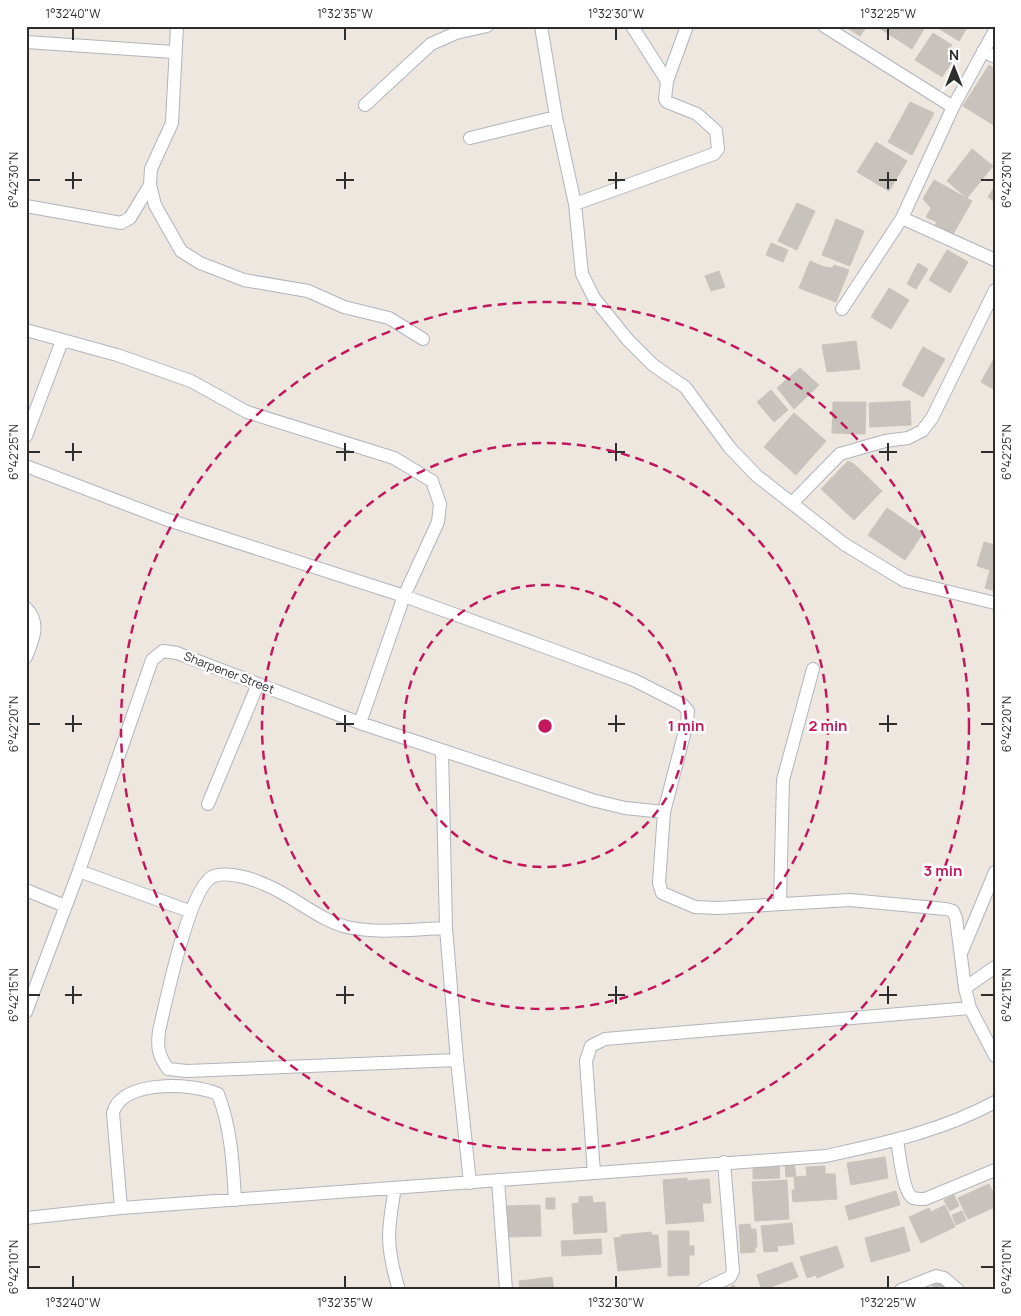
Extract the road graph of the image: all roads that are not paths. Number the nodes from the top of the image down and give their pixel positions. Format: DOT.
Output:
graph roads {
  1 [pos="177,26"];
  2 [pos="487,26"];
  3 [pos="541,26"];
  4 [pos="632,26"];
  5 [pos="687,26"];
  6 [pos="824,26"];
  7 [pos="995,30"];
  8 [pos="26,42"];
  9 [pos="174,52"];
  10 [pos="989,54"];
  11 [pos="667,81"];
  12 [pos="365,105"];
  13 [pos="953,107"];
  14 [pos="556,117"];
  15 [pos="470,138"];
  16 [pos="150,185"];
  17 [pos="575,204"];
  18 [pos="26,206"];
  19 [pos="902,218"];
  20 [pos="995,260"];
  21 [pos="995,290"];
  22 [pos="842,309"];
  23 [pos="26,330"];
  24 [pos="423,339"];
  25 [pos="62,341"];
  26 [pos="26,436"];
  27 [pos="26,466"];
  28 [pos="792,503"];
  29 [pos="404,596"];
  30 [pos="995,604"];
  31 [pos="26,608"];
  32 [pos="26,658"];
  33 [pos="813,669"];
  34 [pos="258,684"];
  35 [pos="360,723"];
  36 [pos="442,751"];
  37 [pos="208,804"];
  38 [pos="664,812"];
  39 [pos="79,871"];
  40 [pos="995,872"];
  41 [pos="26,890"];
  42 [pos="780,903"];
  43 [pos="65,906"];
  44 [pos="190,911"];
  45 [pos="446,928"];
  46 [pos="962,952"];
  47 [pos="995,967"];
  48 [pos="964,988"];
  49 [pos="970,1008"];
  50 [pos="26,1012"];
  51 [pos="995,1056"];
  52 [pos="456,1060"];
  53 [pos="995,1102"];
  54 [pos="897,1140"];
  55 [pos="724,1162"];
  56 [pos="995,1170"];
  57 [pos="594,1173"];
  58 [pos="498,1180"];
  59 [pos="470,1183"];
  60 [pos="395,1188"];
  61 [pos="235,1200"];
  62 [pos="121,1208"];
  63 [pos="26,1218"];
  64 [pos="399,1290"];
  65 [pos="506,1290"];
  66 [pos="702,1290"];
  67 [pos="901,1290"];
  68 [pos="958,1290"];
  1 -- 9 [label="street"];
  2 -- 12 [label="street"];
  3 -- 14 [label="street"];
  4 -- 11 [label="street"];
  5 -- 11 [label="street"];
  6 -- 13 [label="street"];
  7 -- 10 [label="street"];
  8 -- 9 [label="street"];
  9 -- 16 [label="street"];
  10 -- 13 [label="street"];
  11 -- 17 [label="street"];
  13 -- 19 [label="street"];
  14 -- 15 [label="street"];
  14 -- 17 [label="street"];
  16 -- 18 [label="street"];
  16 -- 24 [label="street"];
  17 -- 28 [label="street"];
  19 -- 20 [label="street"];
  19 -- 22 [label="street"];
  21 -- 28 [label="street"];
  23 -- 25 [label="street"];
  25 -- 26 [label="street"];
  25 -- 29 [label="street"];
  27 -- 29 [label="street"];
  28 -- 30 [label="street"];
  29 -- 35 [label="street"];
  29 -- 38 [label="street"];
  31 -- 32 [label="street"];
  33 -- 42 [label="street"];
  34 -- 35 [label="street, Sharpener Street"];
  34 -- 37 [label="street"];
  34 -- 39 [label="street, Sharpener Street"];
  35 -- 36 [label="street, Sharpener Street"];
  36 -- 38 [label="street, Sharpener Street"];
  36 -- 45 [label="street"];
  38 -- 42 [label="street"];
  39 -- 43 [label="street, Sharpener Street"];
  39 -- 44 [label="street"];
  40 -- 46 [label="street"];
  41 -- 43 [label="street"];
  42 -- 46 [label="street"];
  43 -- 50 [label="street, Sharpener Street"];
  44 -- 45 [label="street"];
  44 -- 52 [label="street"];
  45 -- 52 [label="street"];
  46 -- 48 [label="street"];
  47 -- 48 [label="street"];
  48 -- 49 [label="street"];
  49 -- 51 [label="street"];
  49 -- 57 [label="street"];
  52 -- 59 [label="street"];
  53 -- 54 [label="street"];
  54 -- 55 [label="street"];
  54 -- 56 [label="street"];
  55 -- 57 [label="street"];
  55 -- 66 [label="street"];
  57 -- 58 [label="street"];
  58 -- 59 [label="street"];
  58 -- 65 [label="street"];
  59 -- 60 [label="street"];
  60 -- 61 [label="street"];
  60 -- 64 [label="street"];
  61 -- 62 [label="street"];
  61 -- 62 [label="street"];
  62 -- 63 [label="street"];
  67 -- 68 [label="street"];
}
